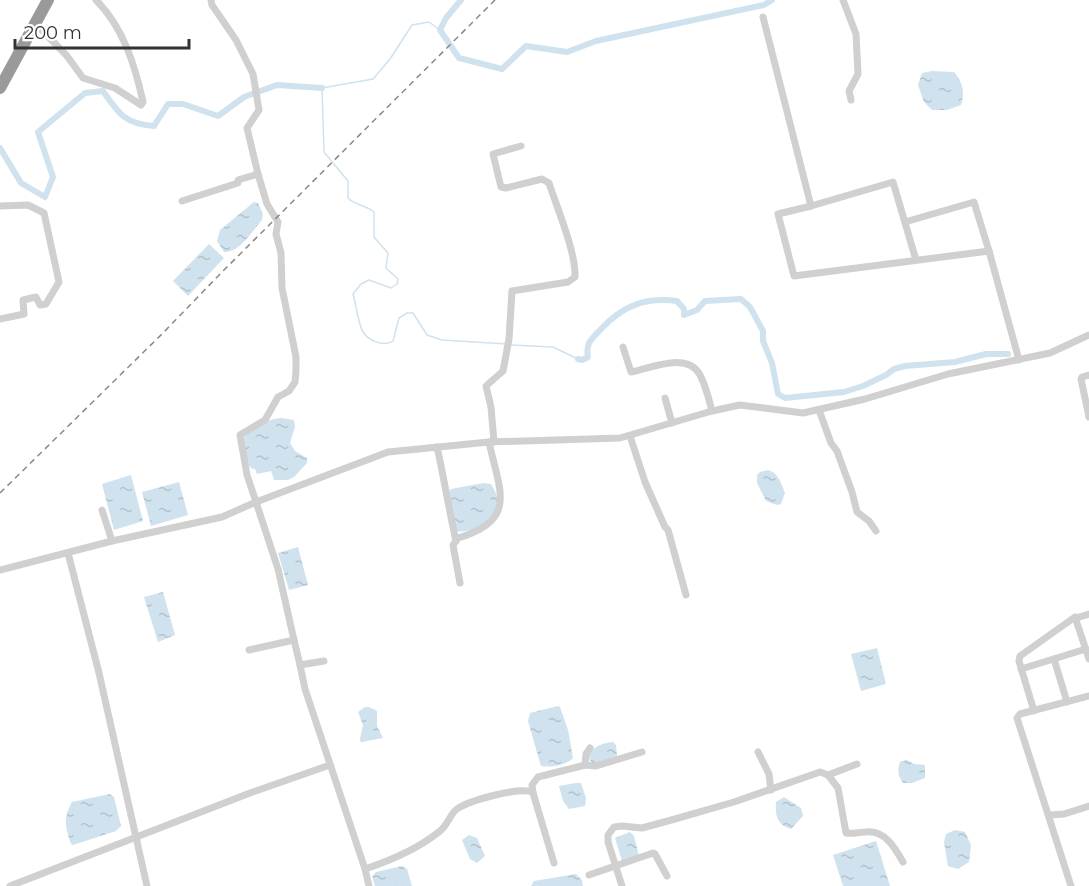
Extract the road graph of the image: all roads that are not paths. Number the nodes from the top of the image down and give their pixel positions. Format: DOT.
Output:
graph roads {
  1 [pos="39,0"];
  2 [pos="48,0"];
  3 [pos="96,0"];
  4 [pos="211,0"];
  5 [pos="843,0"];
  6 [pos="763,17"];
  7 [pos="35,22"];
  8 [pos="0,75"];
  9 [pos="0,88"];
  10 [pos="851,100"];
  11 [pos="521,146"];
  12 [pos="258,174"];
  13 [pos="182,201"];
  14 [pos="0,206"];
  15 [pos="811,206"];
  16 [pos="905,222"];
  17 [pos="989,251"];
  18 [pos="916,260"];
  19 [pos="0,319"];
  20 [pos="1089,335"];
  21 [pos="623,347"];
  22 [pos="1019,360"];
  23 [pos="1089,375"];
  24 [pos="665,398"];
  25 [pos="1088,408"];
  26 [pos="819,410"];
  27 [pos="712,411"];
  28 [pos="1089,417"];
  29 [pos="672,423"];
  30 [pos="630,436"];
  31 [pos="492,442"];
  32 [pos="437,447"];
  33 [pos="256,502"];
  34 [pos="102,510"];
  35 [pos="876,531"];
  36 [pos="112,541"];
  37 [pos="456,541"];
  38 [pos="68,553"];
  39 [pos="0,570"];
  40 [pos="460,583"];
  41 [pos="686,595"];
  42 [pos="1089,614"];
  43 [pos="1076,618"];
  44 [pos="294,640"];
  45 [pos="249,650"];
  46 [pos="1086,650"];
  47 [pos="1054,659"];
  48 [pos="1089,659"];
  49 [pos="324,661"];
  50 [pos="300,665"];
  51 [pos="1022,669"];
  52 [pos="1089,696"];
  53 [pos="1067,702"];
  54 [pos="1034,711"];
  55 [pos="590,748"];
  56 [pos="642,752"];
  57 [pos="758,752"];
  58 [pos="857,764"];
  59 [pos="330,765"];
  60 [pos="585,765"];
  61 [pos="828,775"];
  62 [pos="771,790"];
  63 [pos="533,793"];
  64 [pos="1089,806"];
  65 [pos="1050,815"];
  66 [pos="135,837"];
  67 [pos="554,862"];
  68 [pos="903,862"];
  69 [pos="615,867"];
  70 [pos="365,869"];
  71 [pos="589,875"];
  72 [pos="668,876"];
  73 [pos="10,886"];
  74 [pos="147,886"];
  75 [pos="369,886"];
  76 [pos="621,886"];
  77 [pos="1071,886"];
  1 -- 8 [label="highway"];
  2 -- 7 [label="highway"];
  3 -- 7 [label="street"];
  4 -- 12 [label="street"];
  5 -- 10 [label="street"];
  6 -- 15 [label="street"];
  7 -- 9 [label="highway"];
  11 -- 31 [label="street"];
  12 -- 13 [label="street"];
  12 -- 33 [label="street"];
  14 -- 19 [label="street"];
  15 -- 16 [label="street"];
  15 -- 18 [label="street"];
  16 -- 17 [label="street"];
  16 -- 18 [label="street"];
  17 -- 18 [label="street"];
  17 -- 22 [label="street"];
  20 -- 22 [label="street"];
  21 -- 27 [label="street"];
  22 -- 26 [label="street"];
  23 -- 25 [label="street"];
  24 -- 29 [label="street"];
  25 -- 28 [label="street"];
  26 -- 27 [label="street"];
  26 -- 35 [label="street"];
  27 -- 29 [label="street"];
  29 -- 30 [label="street"];
  30 -- 31 [label="street"];
  30 -- 41 [label="street"];
  31 -- 32 [label="street"];
  31 -- 37 [label="street"];
  32 -- 33 [label="street"];
  32 -- 37 [label="street"];
  33 -- 36 [label="street"];
  33 -- 44 [label="street"];
  34 -- 36 [label="street"];
  36 -- 38 [label="street"];
  37 -- 40 [label="street"];
  38 -- 39 [label="street"];
  38 -- 66 [label="street"];
  42 -- 43 [label="street"];
  43 -- 46 [label="street"];
  43 -- 51 [label="street"];
  44 -- 45 [label="street"];
  44 -- 50 [label="street"];
  46 -- 47 [label="street"];
  46 -- 48 [label="street"];
  47 -- 51 [label="street"];
  47 -- 53 [label="street"];
  49 -- 50 [label="street"];
  50 -- 59 [label="street"];
  51 -- 54 [label="street"];
  52 -- 53 [label="street"];
  53 -- 54 [label="street"];
  54 -- 65 [label="street"];
  55 -- 60 [label="street"];
  56 -- 60 [label="street"];
  57 -- 62 [label="street"];
  58 -- 61 [label="street"];
  59 -- 66 [label="street"];
  59 -- 70 [label="street"];
  60 -- 63 [label="street"];
  61 -- 62 [label="street"];
  61 -- 68 [label="street"];
  62 -- 69 [label="street"];
  63 -- 67 [label="street"];
  63 -- 70 [label="street"];
  64 -- 65 [label="street"];
  65 -- 77 [label="street"];
  66 -- 73 [label="street"];
  66 -- 74 [label="street"];
  69 -- 71 [label="street"];
  69 -- 72 [label="street"];
  69 -- 76 [label="street"];
  70 -- 75 [label="street"];
}
